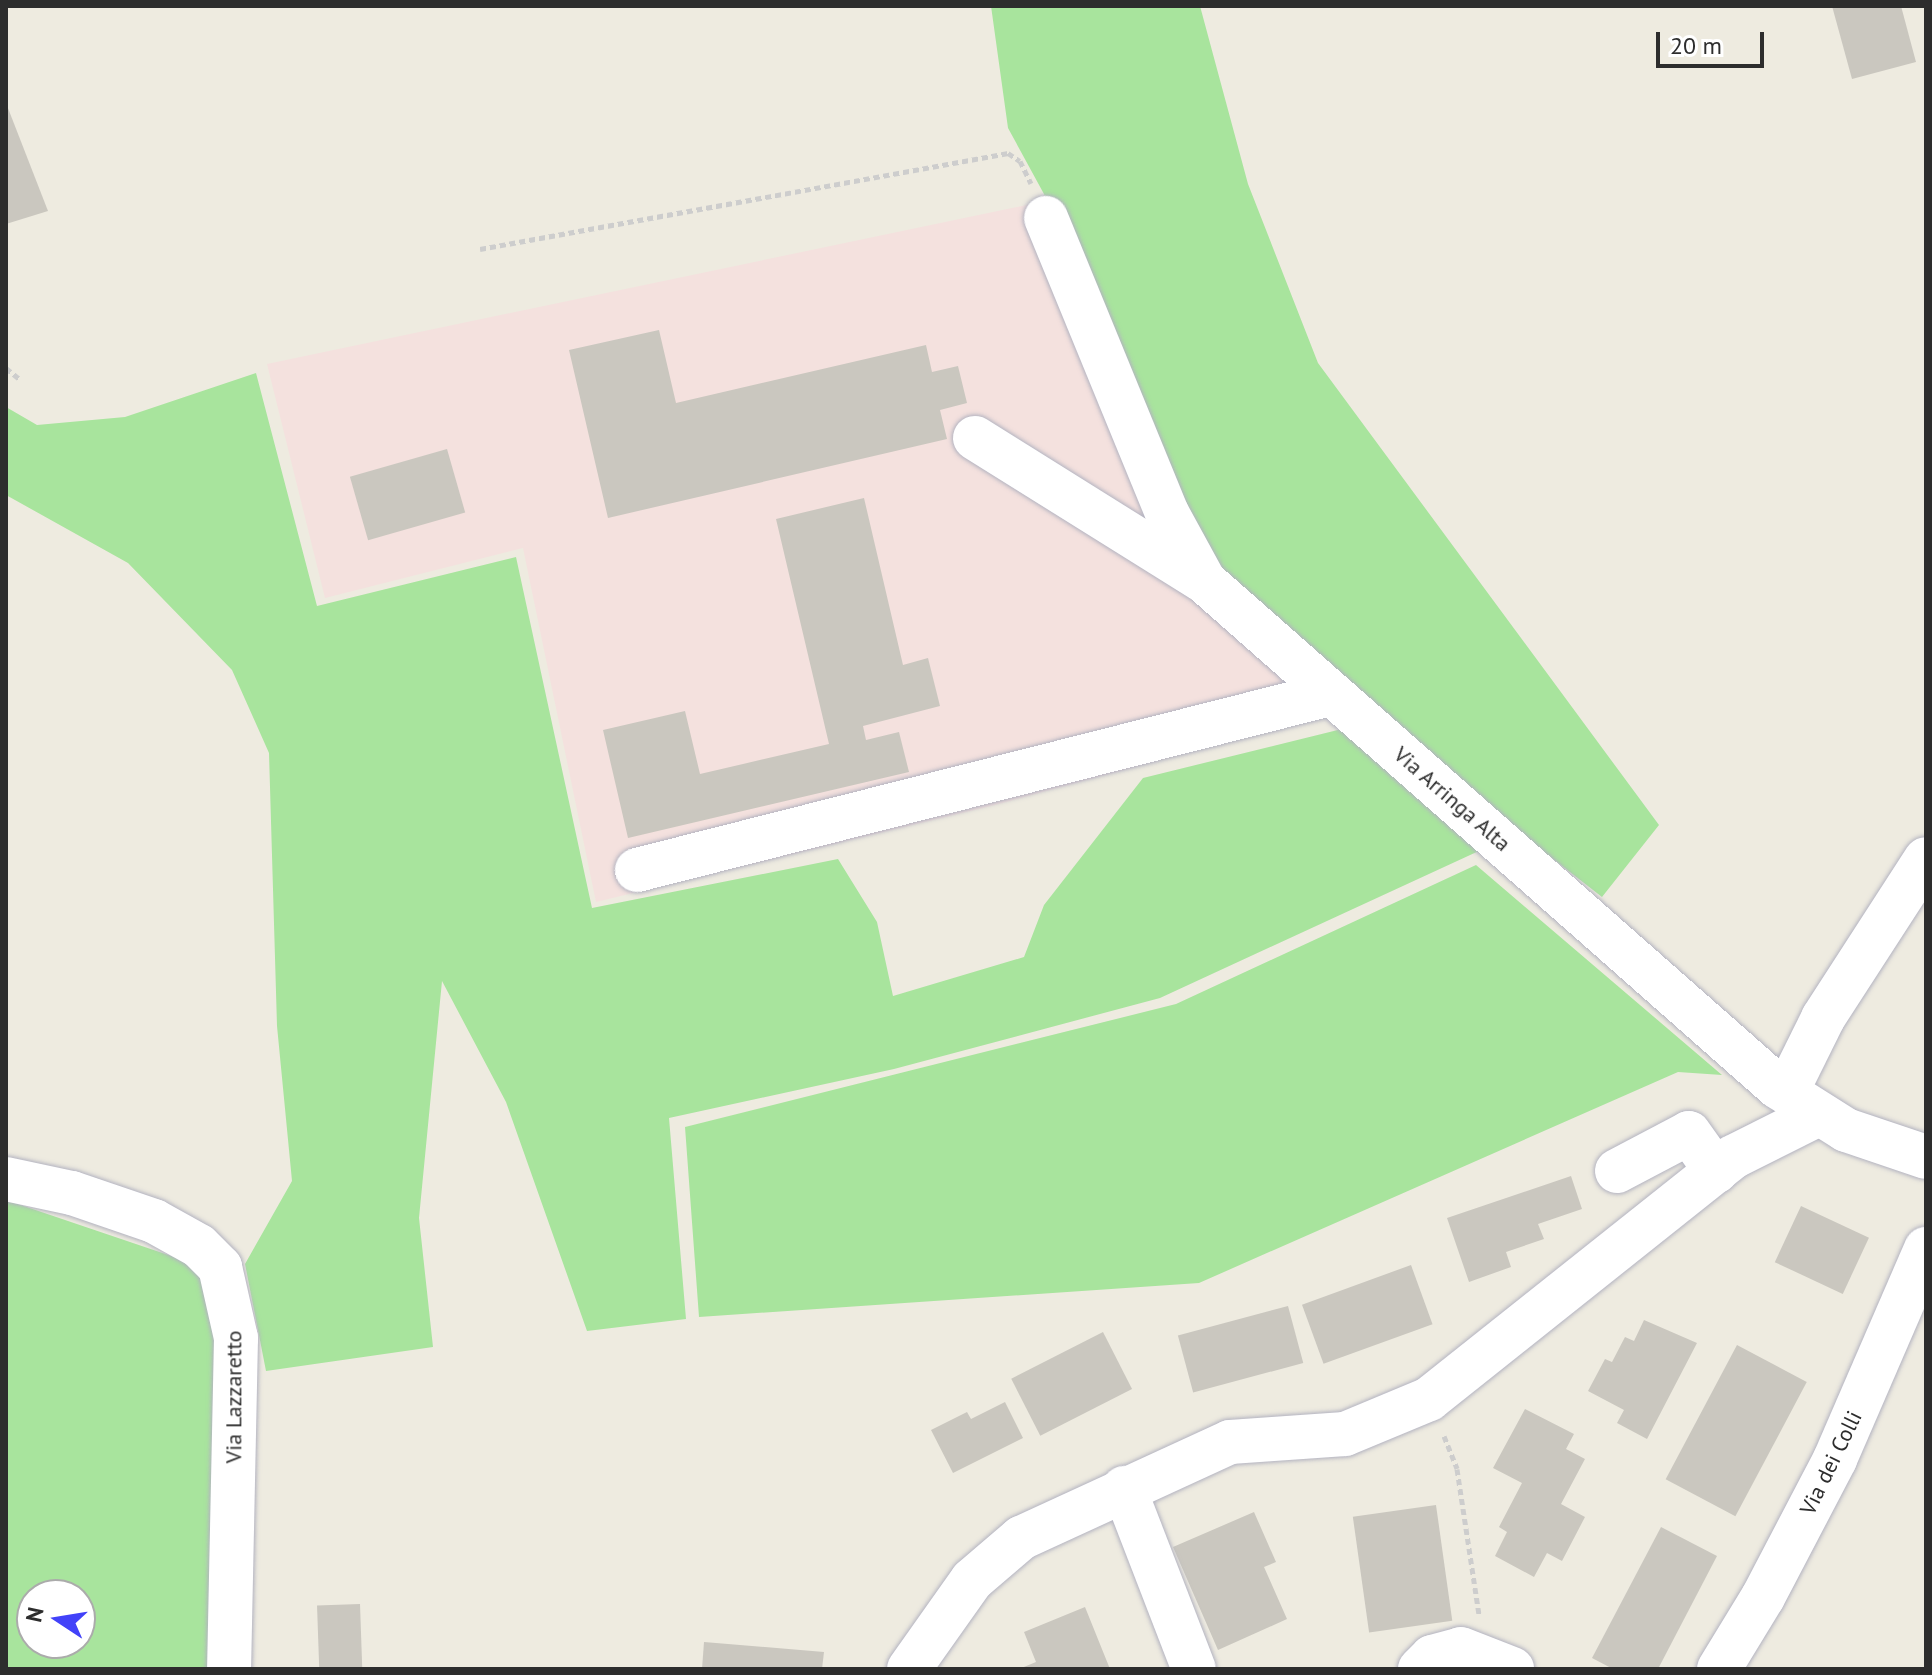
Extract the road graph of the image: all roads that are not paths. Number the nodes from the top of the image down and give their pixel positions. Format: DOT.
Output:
graph roads {
  1 [pos="1046,218"];
  2 [pos="975,438"];
  3 [pos="1204,581"];
  4 [pos="1330,694"];
  5 [pos="1926,859"];
  6 [pos="637,870"];
  7 [pos="1794,1097"];
  8 [pos="1926,1157"];
  9 [pos="1724,1164"];
  10 [pos="1617,1171"];
  11 [pos="6,1179"];
  12 [pos="1926,1249"];
  13 [pos="1124,1488"];
  14 [pos="1497,1661"];
  15 [pos="229,1669"];
  16 [pos="909,1669"];
  17 [pos="1194,1669"];
  18 [pos="1420,1669"];
  19 [pos="1719,1669"];
  1 -- 3 [label="street"];
  2 -- 3 [label="street, Via Arringa Alta"];
  3 -- 4 [label="street, Via Arringa Alta"];
  4 -- 6 [label="street"];
  4 -- 7 [label="street, Via Arringa Alta"];
  5 -- 7 [label="street"];
  7 -- 8 [label="street, Via Arringa Alta"];
  7 -- 9 [label="street"];
  9 -- 10 [label="street"];
  9 -- 13 [label="street"];
  11 -- 15 [label="street, Via Lazzaretto"];
  12 -- 19 [label="street, Via dei Colli"];
  13 -- 16 [label="street"];
  13 -- 17 [label="street"];
  14 -- 18 [label="street"];
}
